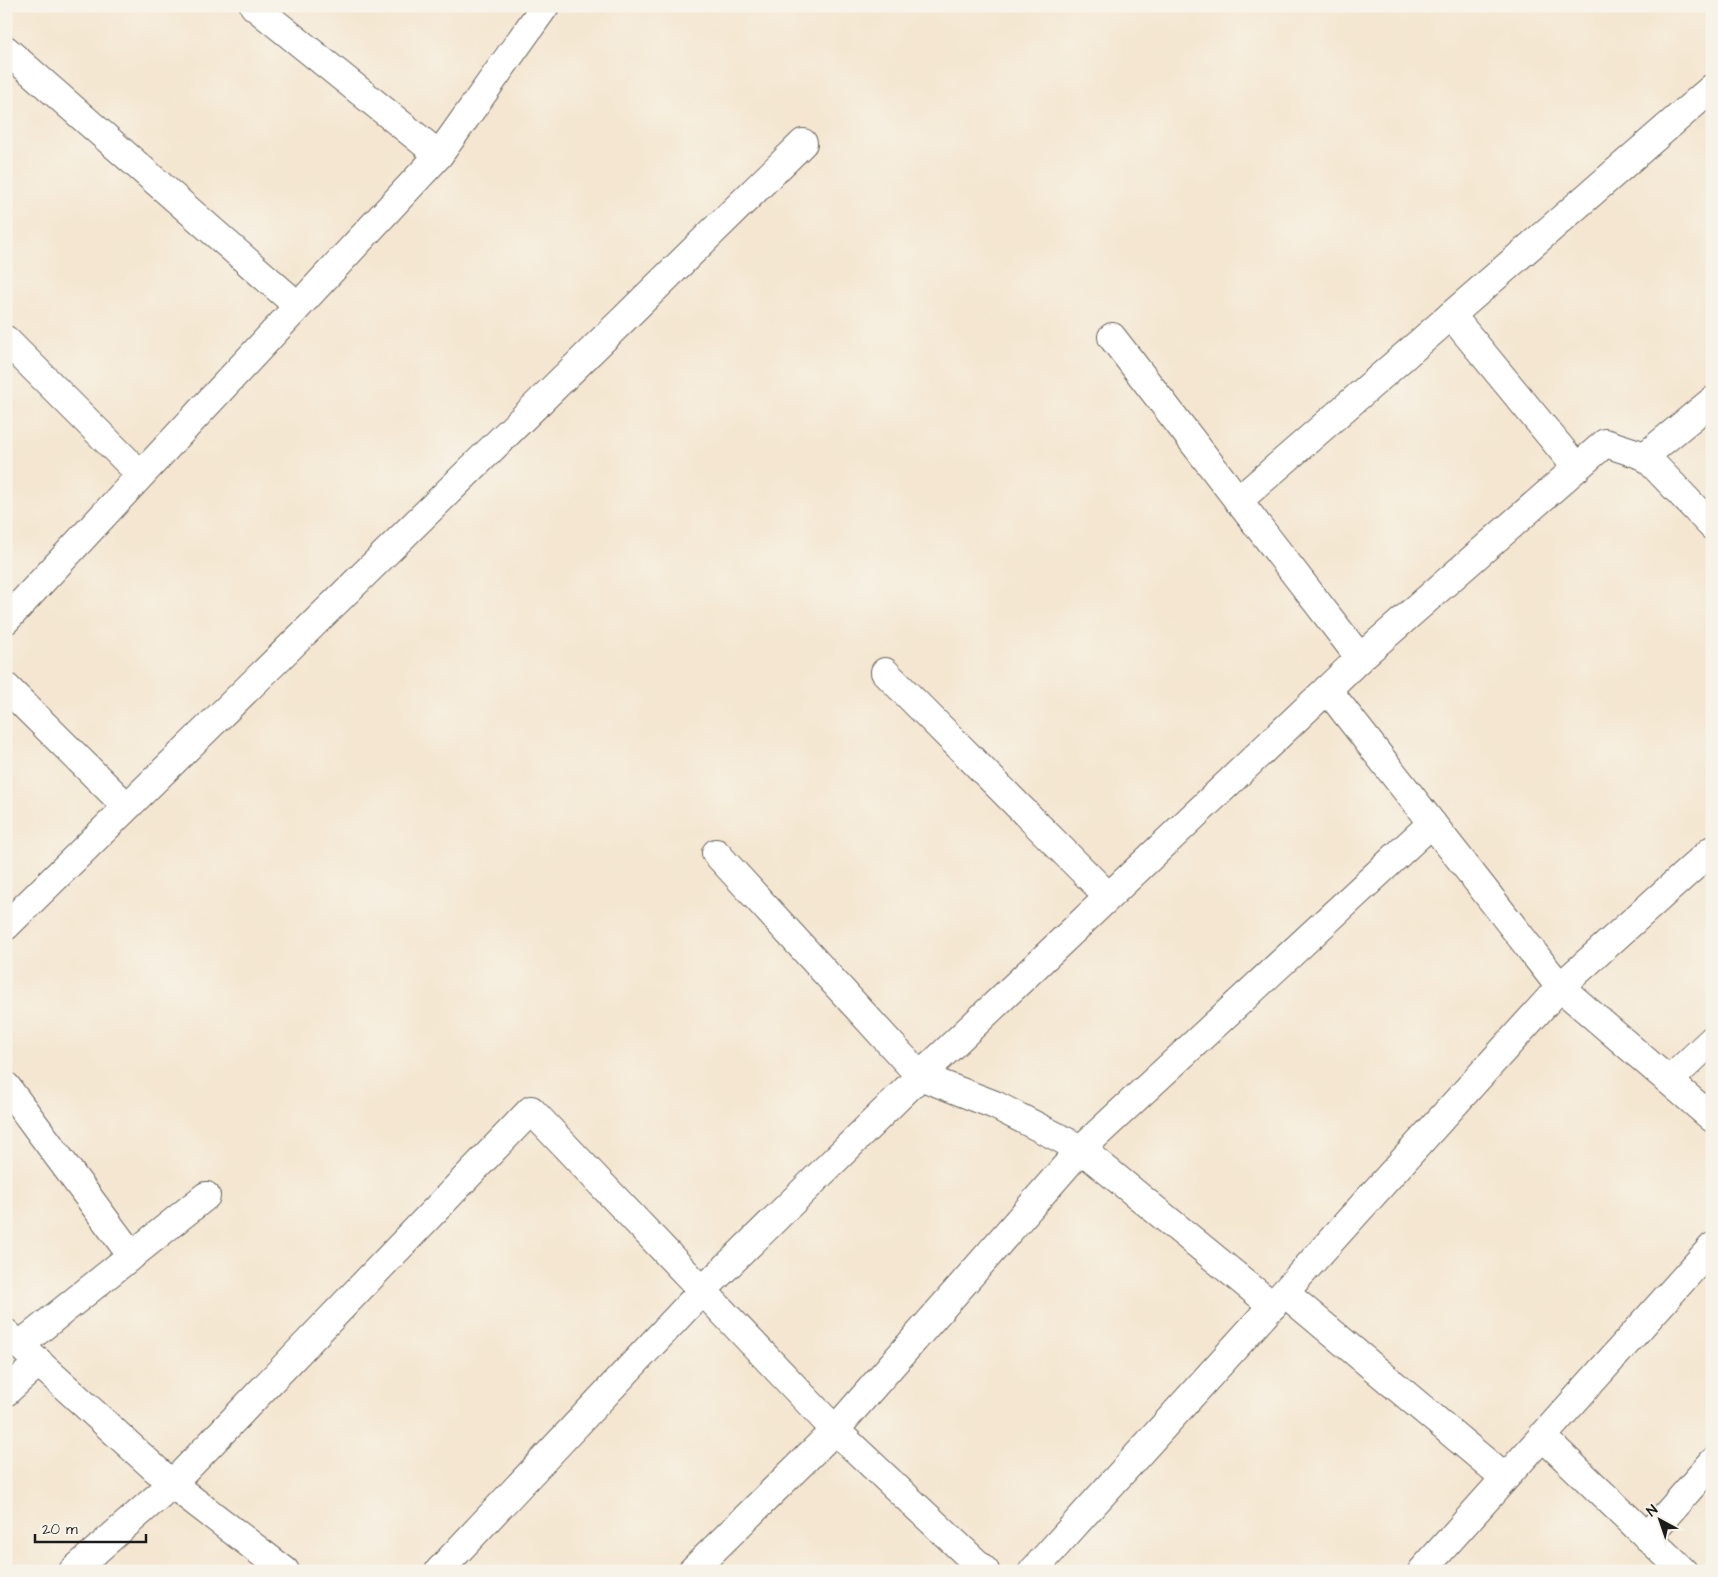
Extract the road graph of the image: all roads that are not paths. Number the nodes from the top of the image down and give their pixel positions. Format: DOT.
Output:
graph roads {
  1 [pos="254,6"];
  2 [pos="545,6"];
  3 [pos="6,50"];
  4 [pos="1712,88"];
  5 [pos="803,143"];
  6 [pos="439,155"];
  7 [pos="298,306"];
  8 [pos="1451,315"];
  9 [pos="1112,337"];
  10 [pos="6,340"];
  11 [pos="1712,401"];
  12 [pos="1645,456"];
  13 [pos="1577,468"];
  14 [pos="141,475"];
  15 [pos="1238,500"];
  16 [pos="1712,526"];
  17 [pos="6,620"];
  18 [pos="1360,658"];
  19 [pos="885,672"];
  20 [pos="6,687"];
  21 [pos="1327,689"];
  22 [pos="127,807"];
  23 [pos="1432,823"];
  24 [pos="1712,850"];
  25 [pos="716,853"];
  26 [pos="1108,896"];
  27 [pos="6,926"];
  28 [pos="1560,987"];
  29 [pos="1712,1040"];
  30 [pos="920,1076"];
  31 [pos="1669,1081"];
  32 [pos="6,1086"];
  33 [pos="1712,1118"];
  34 [pos="1081,1148"];
  35 [pos="206,1196"];
  36 [pos="1712,1247"];
  37 [pos="132,1256"];
  38 [pos="703,1290"];
  39 [pos="1279,1300"];
  40 [pos="22,1347"];
  41 [pos="6,1392"];
  42 [pos="835,1430"];
  43 [pos="1542,1436"];
  44 [pos="1712,1463"];
  45 [pos="1505,1478"];
  46 [pos="172,1484"];
  47 [pos="1647,1537"];
  48 [pos="73,1571"];
  49 [pos="286,1571"];
  50 [pos="439,1571"];
  51 [pos="692,1571"];
  52 [pos="986,1571"];
  53 [pos="1033,1571"];
  54 [pos="1422,1571"];
  55 [pos="1683,1571"];
  1 -- 6 [label="street"];
  2 -- 6 [label="street"];
  3 -- 7 [label="street"];
  4 -- 8 [label="street"];
  5 -- 22 [label="street"];
  6 -- 7 [label="street"];
  7 -- 14 [label="street"];
  8 -- 13 [label="street"];
  8 -- 15 [label="street"];
  9 -- 15 [label="street"];
  10 -- 14 [label="street"];
  11 -- 12 [label="street"];
  12 -- 13 [label="street"];
  12 -- 16 [label="street"];
  13 -- 18 [label="street"];
  14 -- 17 [label="street"];
  15 -- 18 [label="street"];
  18 -- 21 [label="street"];
  19 -- 26 [label="street"];
  20 -- 22 [label="street"];
  21 -- 23 [label="street"];
  21 -- 26 [label="street"];
  22 -- 27 [label="street"];
  23 -- 28 [label="street"];
  23 -- 34 [label="street"];
  24 -- 28 [label="street"];
  25 -- 30 [label="street"];
  26 -- 30 [label="street"];
  28 -- 31 [label="street"];
  28 -- 39 [label="street"];
  29 -- 31 [label="street"];
  30 -- 34 [label="street"];
  30 -- 38 [label="street"];
  31 -- 33 [label="street"];
  32 -- 37 [label="street"];
  34 -- 39 [label="street"];
  34 -- 42 [label="street"];
  35 -- 37 [label="street"];
  36 -- 43 [label="street"];
  37 -- 40 [label="street"];
  38 -- 42 [label="street"];
  38 -- 46 [label="street"];
  38 -- 50 [label="street"];
  39 -- 45 [label="street"];
  39 -- 53 [label="street"];
  40 -- 41 [label="street"];
  40 -- 46 [label="street"];
  42 -- 51 [label="street"];
  42 -- 52 [label="street"];
  43 -- 45 [label="street"];
  43 -- 47 [label="street"];
  44 -- 47 [label="street"];
  45 -- 54 [label="street"];
  46 -- 48 [label="street"];
  46 -- 49 [label="street"];
  47 -- 55 [label="street"];
}
